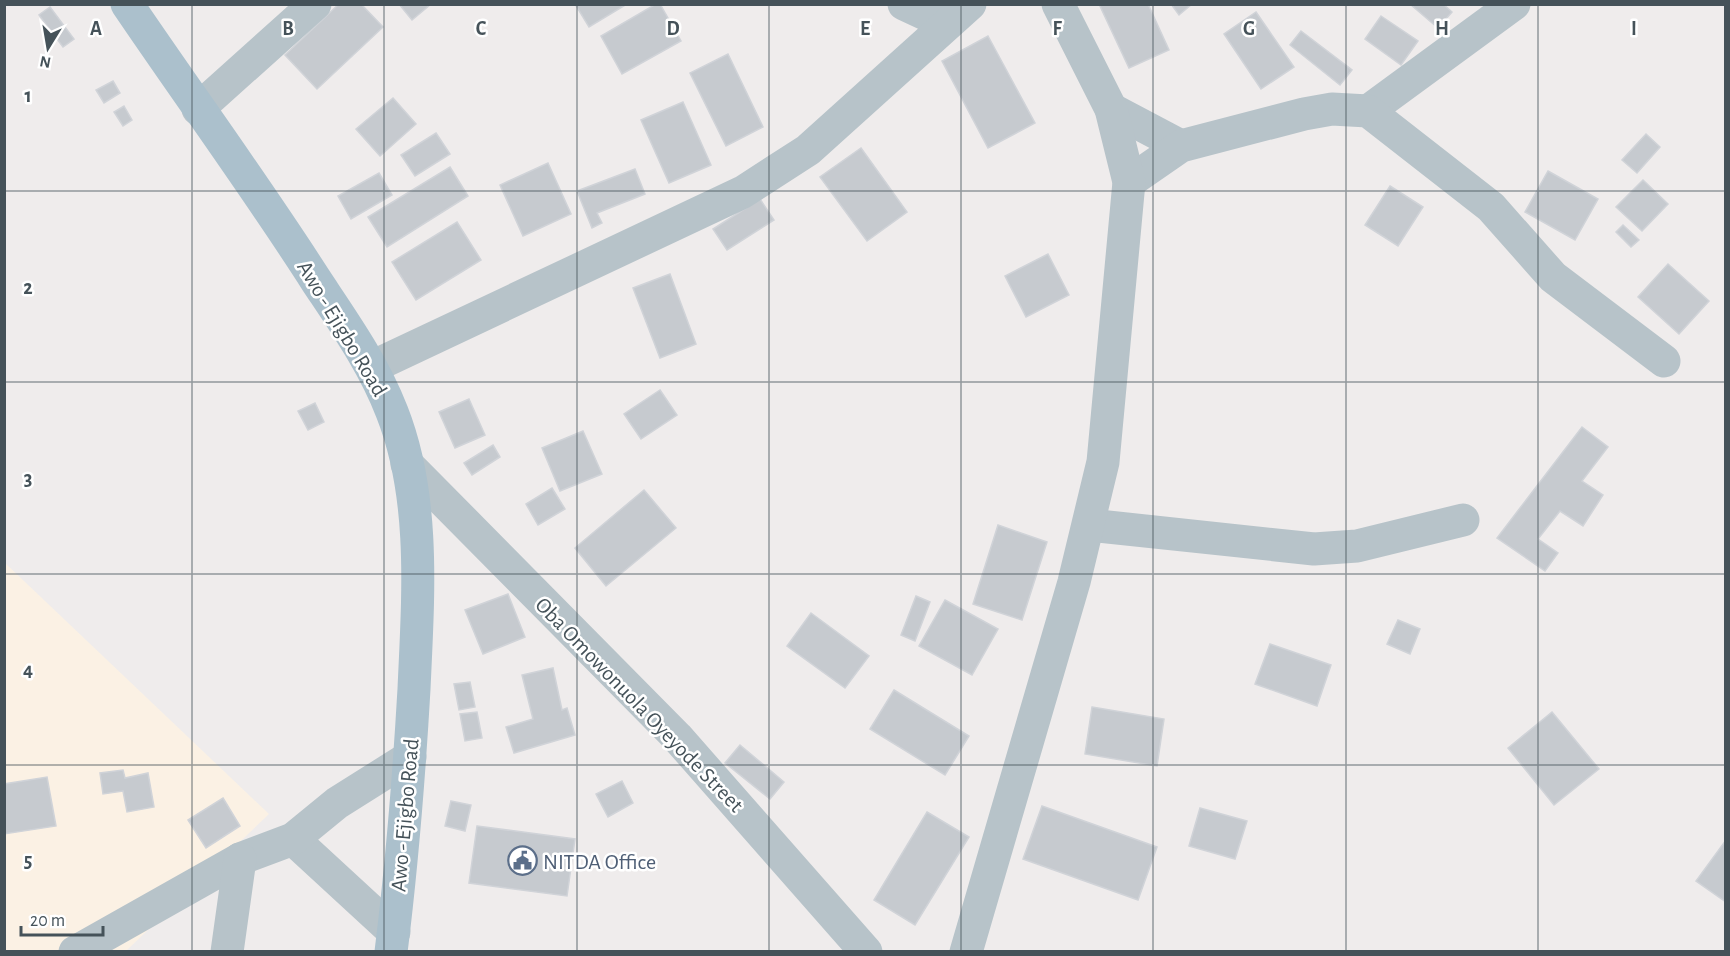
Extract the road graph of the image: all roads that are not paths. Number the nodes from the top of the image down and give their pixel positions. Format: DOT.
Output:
graph roads {
  1 [pos="127,4"];
  2 [pos="315,4"];
  3 [pos="904,4"];
  4 [pos="1514,4"];
  5 [pos="1057,5"];
  6 [pos="958,14"];
  7 [pos="198,109"];
  8 [pos="1112,109"];
  9 [pos="1368,111"];
  10 [pos="1181,146"];
  11 [pos="1128,182"];
  12 [pos="1664,361"];
  13 [pos="372,367"];
  14 [pos="407,464"];
  15 [pos="1463,520"];
  16 [pos="1089,525"];
  17 [pos="410,757"];
  18 [pos="293,839"];
  19 [pos="240,860"];
  20 [pos="393,942"];
  21 [pos="75,951"];
  22 [pos="227,951"];
  23 [pos="866,951"];
  24 [pos="966,951"];
  1 -- 7 [label="main road, Awo - Ejigbo Road"];
  2 -- 7 [label="street"];
  3 -- 6 [label="street"];
  4 -- 9 [label="street"];
  5 -- 8 [label="street"];
  6 -- 13 [label="street"];
  7 -- 13 [label="main road, Awo - Ejigbo Road"];
  8 -- 10 [label="street"];
  8 -- 11 [label="street"];
  9 -- 10 [label="street"];
  9 -- 12 [label="street"];
  10 -- 11 [label="street"];
  11 -- 16 [label="street"];
  13 -- 14 [label="main road, Awo - Ejigbo Road"];
  14 -- 17 [label="main road, Awo - Ejigbo Road"];
  14 -- 23 [label="street, Oba Omowonuola Oyeyode Street"];
  15 -- 16 [label="street"];
  16 -- 24 [label="street"];
  17 -- 18 [label="street"];
  17 -- 20 [label="main road, Awo - Ejigbo Road"];
  18 -- 19 [label="street"];
  18 -- 20 [label="street"];
  19 -- 21 [label="street"];
  19 -- 22 [label="street"];
}
